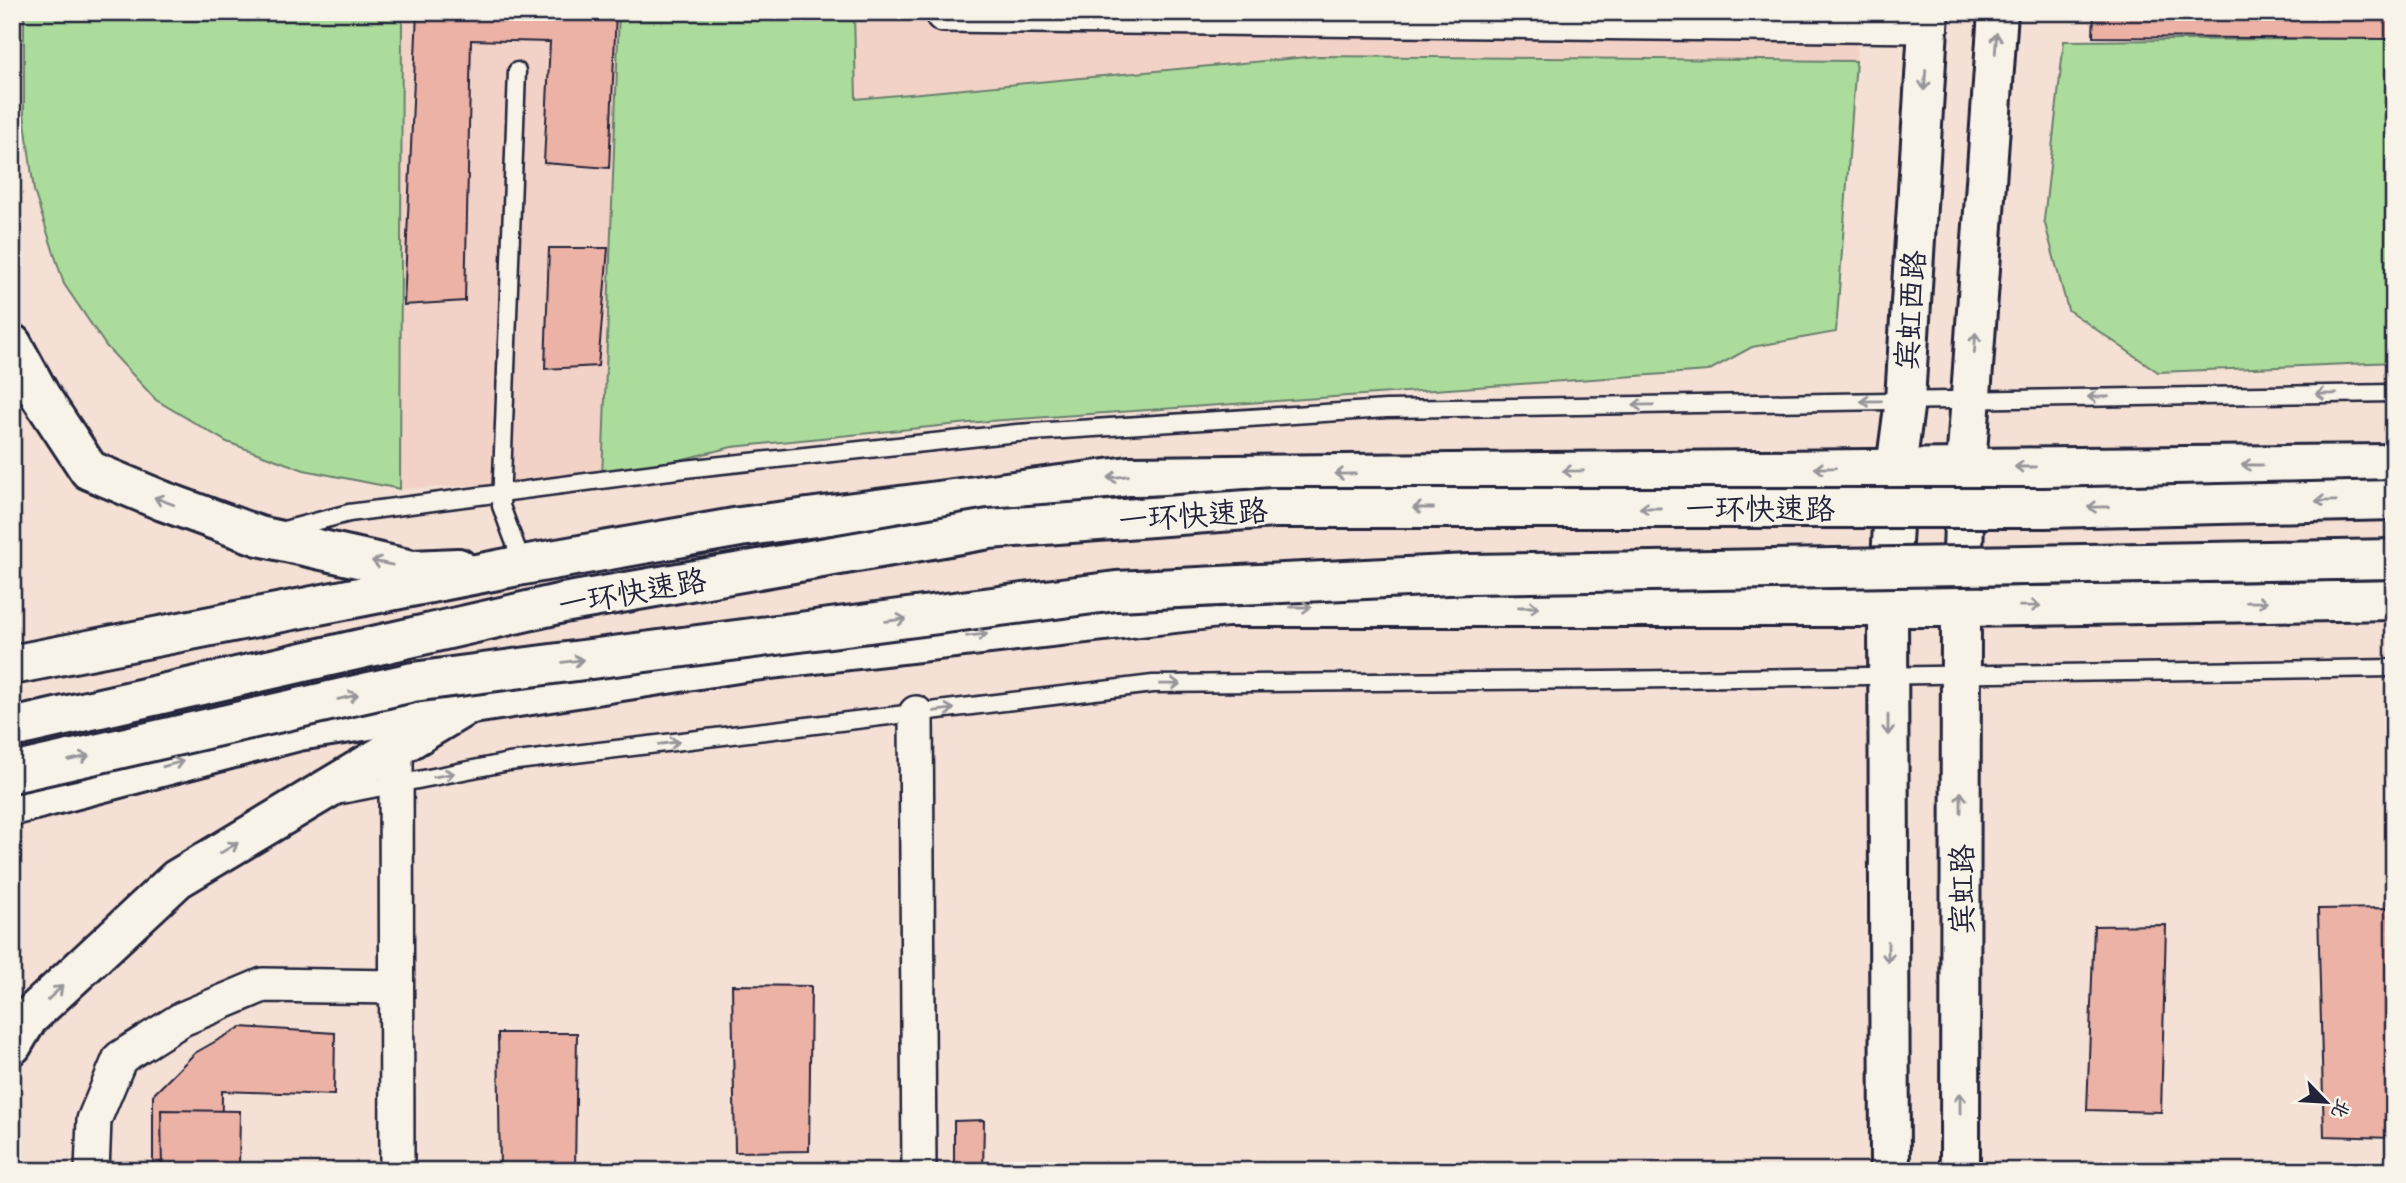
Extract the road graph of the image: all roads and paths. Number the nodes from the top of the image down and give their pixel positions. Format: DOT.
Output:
graph roads {
  1 [pos="943,12"];
  2 [pos="1998,12"];
  3 [pos="1267,16"];
  4 [pos="1888,19"];
  5 [pos="1929,19"];
  6 [pos="517,71"];
  7 [pos="12,344"];
  8 [pos="2394,393"];
  9 [pos="1972,399"];
  10 [pos="1905,400"];
  11 [pos="2394,464"];
  12 [pos="1966,467"];
  13 [pos="1896,468"];
  14 [pos="502,493"];
  15 [pos="2394,500"];
  16 [pos="259,536"];
  17 [pos="2394,559"];
  18 [pos="523,565"];
  19 [pos="2394,600"];
  20 [pos="1888,607"];
  21 [pos="1961,607"];
  22 [pos="12,665"];
  23 [pos="2394,668"];
  24 [pos="1961,675"];
  25 [pos="1889,676"];
  26 [pos="467,705"];
  27 [pos="916,713"];
  28 [pos="12,728"];
  29 [pos="396,747"];
  30 [pos="12,773"];
  31 [pos="396,784"];
  32 [pos="305,802"];
  33 [pos="12,806"];
  34 [pos="396,987"];
  35 [pos="12,1045"];
  36 [pos="92,1171"];
  37 [pos="397,1171"];
  38 [pos="919,1171"];
  39 [pos="1890,1171"];
  40 [pos="1960,1171"];
  1 -- 3 [label="street"];
  9 -- 2 [label="main road, one-way"];
  3 -- 4 [label="street"];
  4 -- 5 [label="street"];
  5 -- 10 [label="main road, 宾虹西路, one-way"];
  6 -- 14 [label="lane"];
  16 -- 7 [label="main road, one-way"];
  8 -- 9 [label="lane, one-way"];
  9 -- 10 [label="lane"];
  9 -- 12 [label="main road"];
  10 -- 13 [label="main road, 宾虹西路"];
  10 -- 14 [label="lane, one-way"];
  11 -- 12 [label="main road, one-way"];
  12 -- 13 [label="main road"];
  12 -- 21 [label="main road"];
  13 -- 18 [label="main road, one-way"];
  13 -- 20 [label="main road, 宾虹西路"];
  14 -- 16 [label="lane"];
  14 -- 18 [label="lane"];
  15 -- 28 [label="main road, 一环快速路, one-way, bridge"];
  18 -- 16 [label="main road, one-way"];
  30 -- 17 [label="main road, 一环快速路, one-way, bridge"];
  18 -- 22 [label="main road"];
  21 -- 19 [label="main road, one-way"];
  20 -- 21 [label="main road"];
  20 -- 25 [label="main road"];
  26 -- 20 [label="main road, one-way"];
  21 -- 24 [label="main road, 宾虹路"];
  23 -- 24 [label="lane"];
  24 -- 25 [label="lane"];
  40 -- 24 [label="main road, 宾虹路, one-way"];
  27 -- 25 [label="lane, one-way"];
  25 -- 39 [label="main road, one-way"];
  26 -- 29 [label="main road"];
  33 -- 26 [label="main road, one-way"];
  31 -- 27 [label="lane, one-way"];
  27 -- 38 [label="street"];
  29 -- 31 [label="street"];
  29 -- 32 [label="main road"];
  31 -- 32 [label="lane"];
  31 -- 34 [label="street"];
  35 -- 32 [label="main road, one-way"];
  34 -- 36 [label="street"];
  34 -- 37 [label="street"];
}
